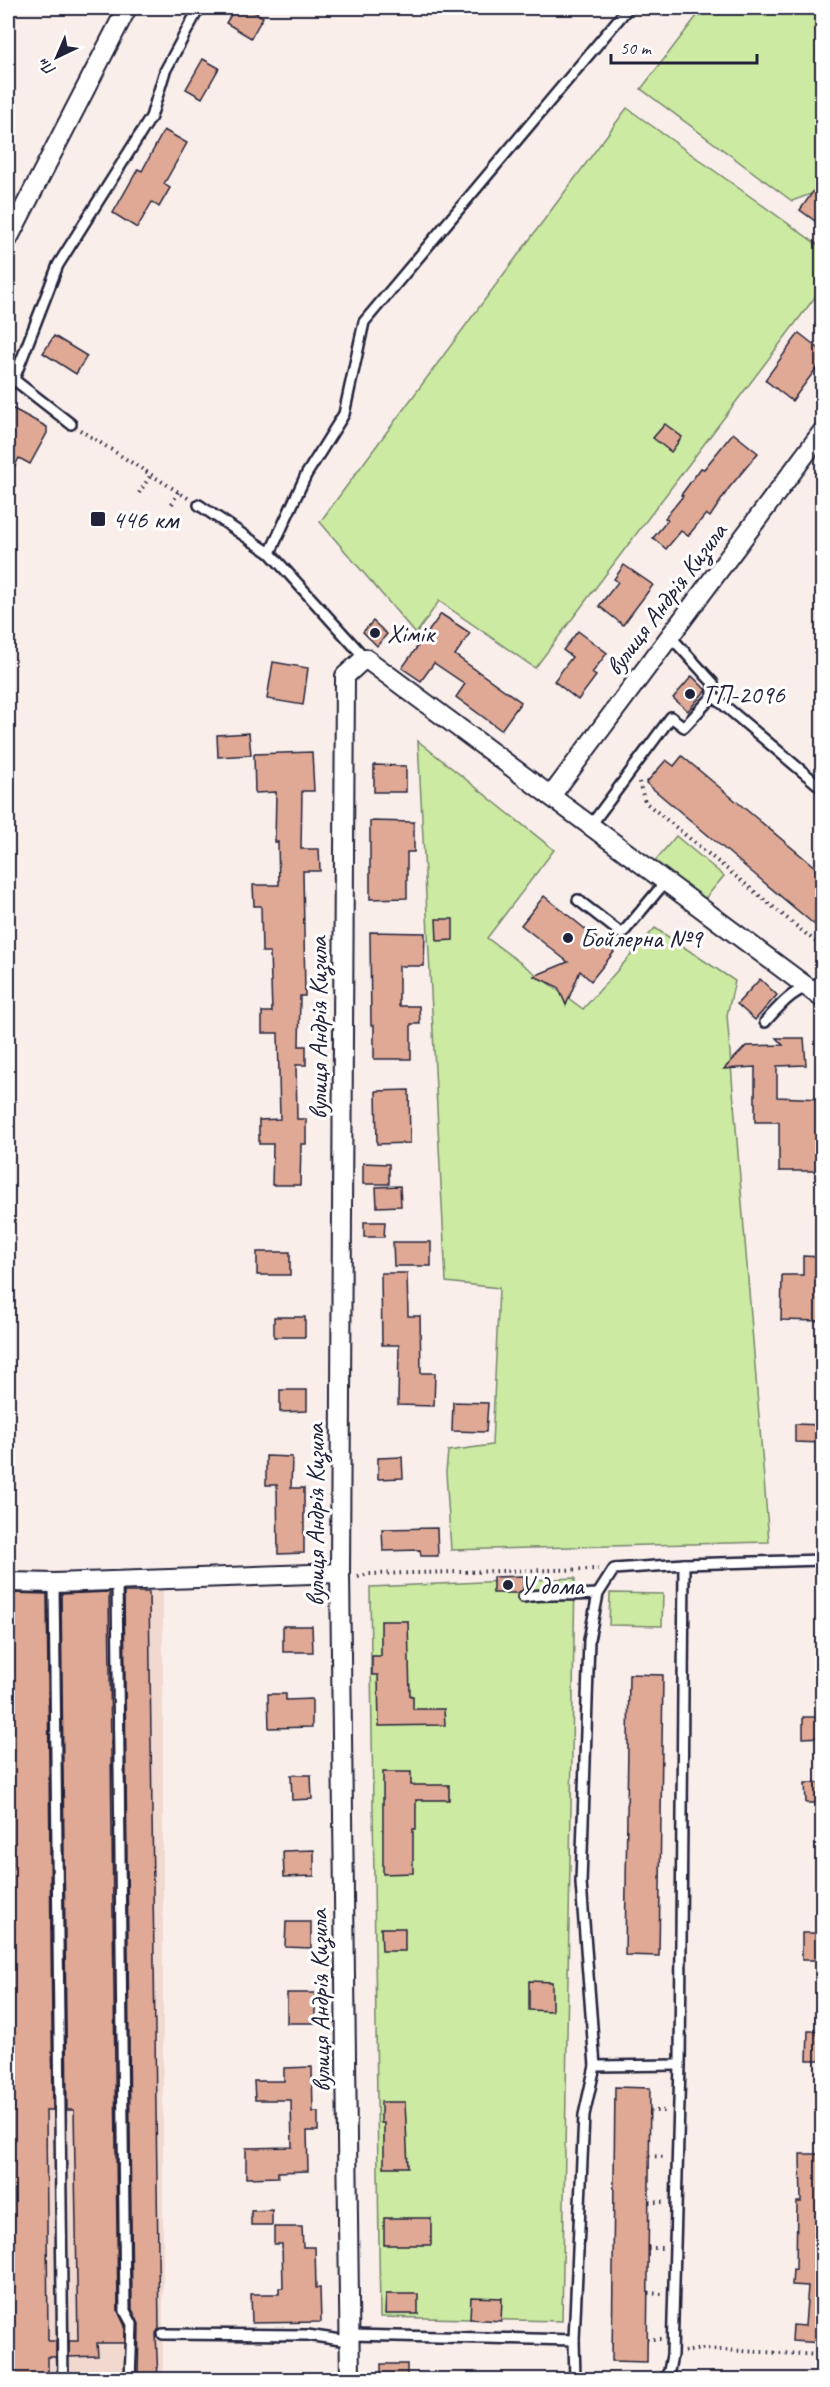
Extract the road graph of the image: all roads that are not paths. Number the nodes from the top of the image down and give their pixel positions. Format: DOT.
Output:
graph roads {
  1 [pos="127,8"];
  2 [pos="199,8"];
  3 [pos="628,8"];
  4 [pos="8,238"];
  5 [pos="10,380"];
  6 [pos="71,424"];
  7 [pos="822,432"];
  8 [pos="199,505"];
  9 [pos="270,553"];
  10 [pos="670,636"];
  11 [pos="365,658"];
  12 [pos="713,696"];
  13 [pos="822,788"];
  14 [pos="551,796"];
  15 [pos="591,825"];
  16 [pos="666,881"];
  17 [pos="578,900"];
  18 [pos="814,984"];
  19 [pos="822,998"];
  20 [pos="765,1022"];
  21 [pos="822,1560"];
  22 [pos="684,1564"];
  23 [pos="340,1573"];
  24 [pos="117,1581"];
  25 [pos="8,1582"];
  26 [pos="54,1583"];
  27 [pos="598,1594"];
  28 [pos="523,1597"];
  29 [pos="681,2065"];
  30 [pos="595,2067"];
  31 [pos="163,2334"];
  32 [pos="350,2335"];
  33 [pos="574,2340"];
  34 [pos="63,2379"];
  35 [pos="130,2379"];
  36 [pos="350,2379"];
  37 [pos="575,2379"];
  38 [pos="663,2379"];
  1 -- 4 [label="street"];
  2 -- 5 [label="lane"];
  3 -- 9 [label="lane"];
  5 -- 6 [label="lane"];
  7 -- 10 [label="street, вулиця Андрія Кизила"];
  8 -- 9 [label="lane"];
  9 -- 11 [label="lane"];
  10 -- 12 [label="lane"];
  10 -- 14 [label="street, вулиця Андрія Кизила"];
  11 -- 14 [label="street"];
  11 -- 23 [label="street, вулиця Андрія Кизила"];
  12 -- 13 [label="lane"];
  12 -- 15 [label="lane"];
  14 -- 15 [label="street"];
  15 -- 16 [label="street"];
  16 -- 17 [label="lane"];
  16 -- 18 [label="street"];
  18 -- 19 [label="street"];
  18 -- 20 [label="lane"];
  21 -- 22 [label="lane"];
  22 -- 27 [label="lane"];
  22 -- 29 [label="lane"];
  23 -- 24 [label="street"];
  23 -- 32 [label="street, вулиця Андрія Кизила"];
  24 -- 26 [label="street"];
  24 -- 35 [label="lane"];
  25 -- 26 [label="street"];
  26 -- 34 [label="lane"];
  27 -- 28 [label="lane"];
  27 -- 30 [label="lane"];
  29 -- 30 [label="lane"];
  29 -- 38 [label="lane"];
  30 -- 33 [label="lane"];
  31 -- 32 [label="lane"];
  32 -- 33 [label="lane"];
  32 -- 36 [label="street, вулиця Андрія Кизила"];
  33 -- 37 [label="lane"];
}
